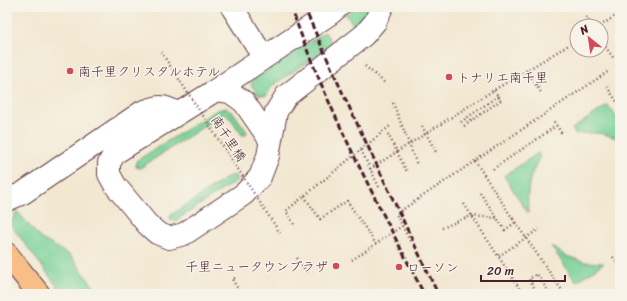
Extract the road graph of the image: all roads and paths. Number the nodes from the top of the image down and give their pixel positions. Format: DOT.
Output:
graph roads {
  1 [pos="232,7"];
  2 [pos="338,7"];
  3 [pos="382,7"];
  4 [pos="620,13"];
  5 [pos="609,20"];
  6 [pos="569,45"];
  7 [pos="161,52"];
  8 [pos="609,52"];
  9 [pos="264,58"];
  10 [pos="614,59"];
  11 [pos="364,66"];
  12 [pos="527,71"];
  13 [pos="609,71"];
  14 [pos="386,84"];
  15 [pos="607,86"];
  16 [pos="216,90"];
  17 [pos="494,90"];
  18 [pos="542,94"];
  19 [pos="498,96"];
  20 [pos="393,103"];
  21 [pos="620,106"];
  22 [pos="178,114"];
  23 [pos="461,122"];
  24 [pos="390,126"];
  25 [pos="422,126"];
  26 [pos="464,126"];
  27 [pos="386,129"];
  28 [pos="426,133"];
  29 [pos="563,135"];
  30 [pos="270,140"];
  31 [pos="360,150"];
  32 [pos="436,152"];
  33 [pos="475,161"];
  34 [pos="417,165"];
  35 [pos="370,169"];
  36 [pos="493,169"];
  37 [pos="407,172"];
  38 [pos="380,189"];
  39 [pos="480,193"];
  40 [pos="304,196"];
  41 [pos="7,200"];
  42 [pos="464,204"];
  43 [pos="471,216"];
  44 [pos="497,218"];
  45 [pos="516,222"];
  46 [pos="294,224"];
  47 [pos="402,226"];
  48 [pos="442,228"];
  49 [pos="539,229"];
  50 [pos="280,234"];
  51 [pos="410,241"];
  52 [pos="376,244"];
  53 [pos="7,254"];
  54 [pos="498,256"];
  55 [pos="613,257"];
  56 [pos="297,258"];
  57 [pos="352,260"];
  58 [pos="620,267"];
  59 [pos="307,273"];
  60 [pos="234,278"];
  61 [pos="39,294"];
  62 [pos="241,294"];
  63 [pos="524,294"];
  64 [pos="538,294"];
  65 [pos="550,294"];
  66 [pos="560,294"];
  1 -- 9 [label="street"];
  2 -- 9 [label="street"];
  3 -- 30 [label="street"];
  4 -- 5 [label="path"];
  6 -- 12 [label="path"];
  7 -- 50 [label="path, 南千里橋, bridge"];
  8 -- 10 [label="path"];
  9 -- 16 [label="street"];
  11 -- 14 [label="path"];
  12 -- 17 [label="path"];
  12 -- 18 [label="path"];
  13 -- 33 [label="path"];
  15 -- 21 [label="path"];
  16 -- 22 [label="street"];
  16 -- 30 [label="street"];
  17 -- 19 [label="path"];
  17 -- 28 [label="path"];
  19 -- 23 [label="path"];
  19 -- 26 [label="path"];
  20 -- 34 [label="path, bridge"];
  22 -- 30 [label="street"];
  22 -- 41 [label="street"];
  24 -- 27 [label="path"];
  25 -- 28 [label="path"];
  27 -- 31 [label="path"];
  27 -- 37 [label="path, bridge"];
  28 -- 32 [label="path"];
  28 -- 35 [label="path"];
  29 -- 36 [label="path"];
  31 -- 35 [label="path"];
  31 -- 40 [label="path"];
  33 -- 45 [label="path"];
  33 -- 47 [label="path"];
  35 -- 38 [label="path"];
  39 -- 44 [label="path"];
  40 -- 46 [label="path"];
  40 -- 52 [label="path"];
  42 -- 43 [label="path"];
  43 -- 44 [label="path"];
  43 -- 48 [label="path"];
  43 -- 54 [label="path"];
  44 -- 45 [label="path"];
  45 -- 66 [label="path, bridge"];
  47 -- 51 [label="path"];
  47 -- 52 [label="path"];
  49 -- 54 [label="path"];
  52 -- 57 [label="path"];
  53 -- 61 [label="main road"];
  54 -- 63 [label="path"];
  55 -- 58 [label="path"];
  56 -- 59 [label="path"];
  60 -- 62 [label="path"];
  64 -- 65 [label="path"];
}
